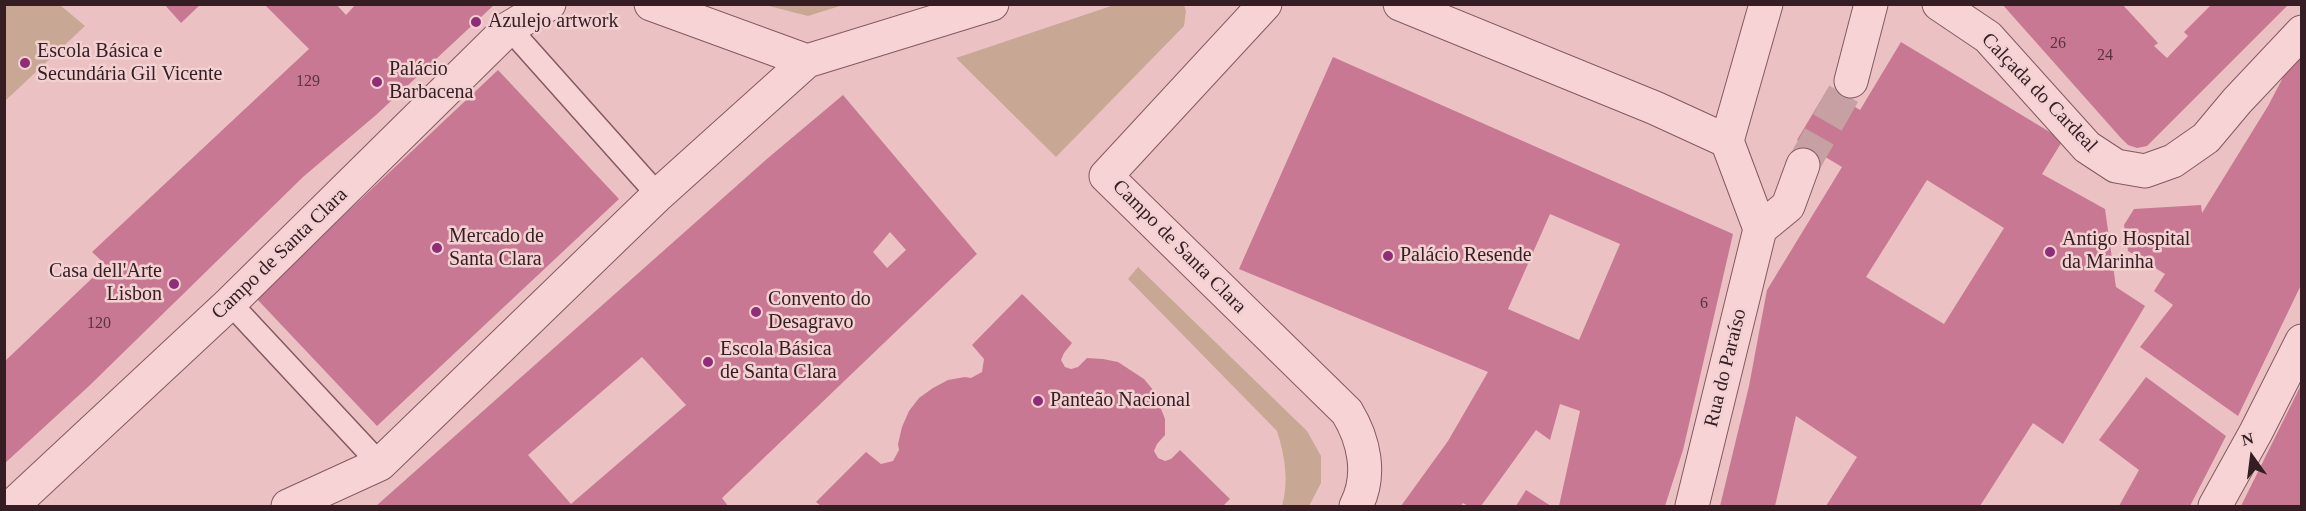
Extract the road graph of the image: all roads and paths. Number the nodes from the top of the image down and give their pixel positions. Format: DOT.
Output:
graph roads {
  1 [pos="549,4"];
  2 [pos="651,4"];
  3 [pos="992,4"];
  4 [pos="1265,4"];
  5 [pos="1400,4"];
  6 [pos="1766,4"];
  7 [pos="1871,4"];
  8 [pos="1940,4"];
  9 [pos="509,28"];
  10 [pos="2301,33"];
  11 [pos="807,61"];
  12 [pos="1851,81"];
  13 [pos="1727,141"];
  14 [pos="1803,165"];
  15 [pos="658,195"];
  16 [pos="1760,229"];
  17 [pos="230,303"];
  18 [pos="2301,340"];
  19 [pos="380,464"];
  20 [pos="12,507"];
  21 [pos="288,507"];
  22 [pos="1356,507"];
  23 [pos="1692,507"];
  24 [pos="2215,507"];
  1 -- 9 [label="street, Campo de Santa Clara"];
  2 -- 11 [label="street"];
  3 -- 11 [label="street"];
  4 -- 22 [label="street, Campo de Santa Clara"];
  5 -- 13 [label="street"];
  6 -- 13 [label="street"];
  7 -- 12 [label="street"];
  8 -- 10 [label="street, Calçada do Cardeal"];
  9 -- 15 [label="lane"];
  9 -- 17 [label="street, Campo de Santa Clara"];
  11 -- 15 [label="street"];
  13 -- 16 [label="street"];
  14 -- 16 [label="street"];
  15 -- 19 [label="street"];
  16 -- 23 [label="street, Rua do Paraíso"];
  17 -- 19 [label="lane"];
  17 -- 20 [label="street, Campo de Santa Clara"];
  18 -- 24 [label="street"];
  19 -- 21 [label="street"];
}
